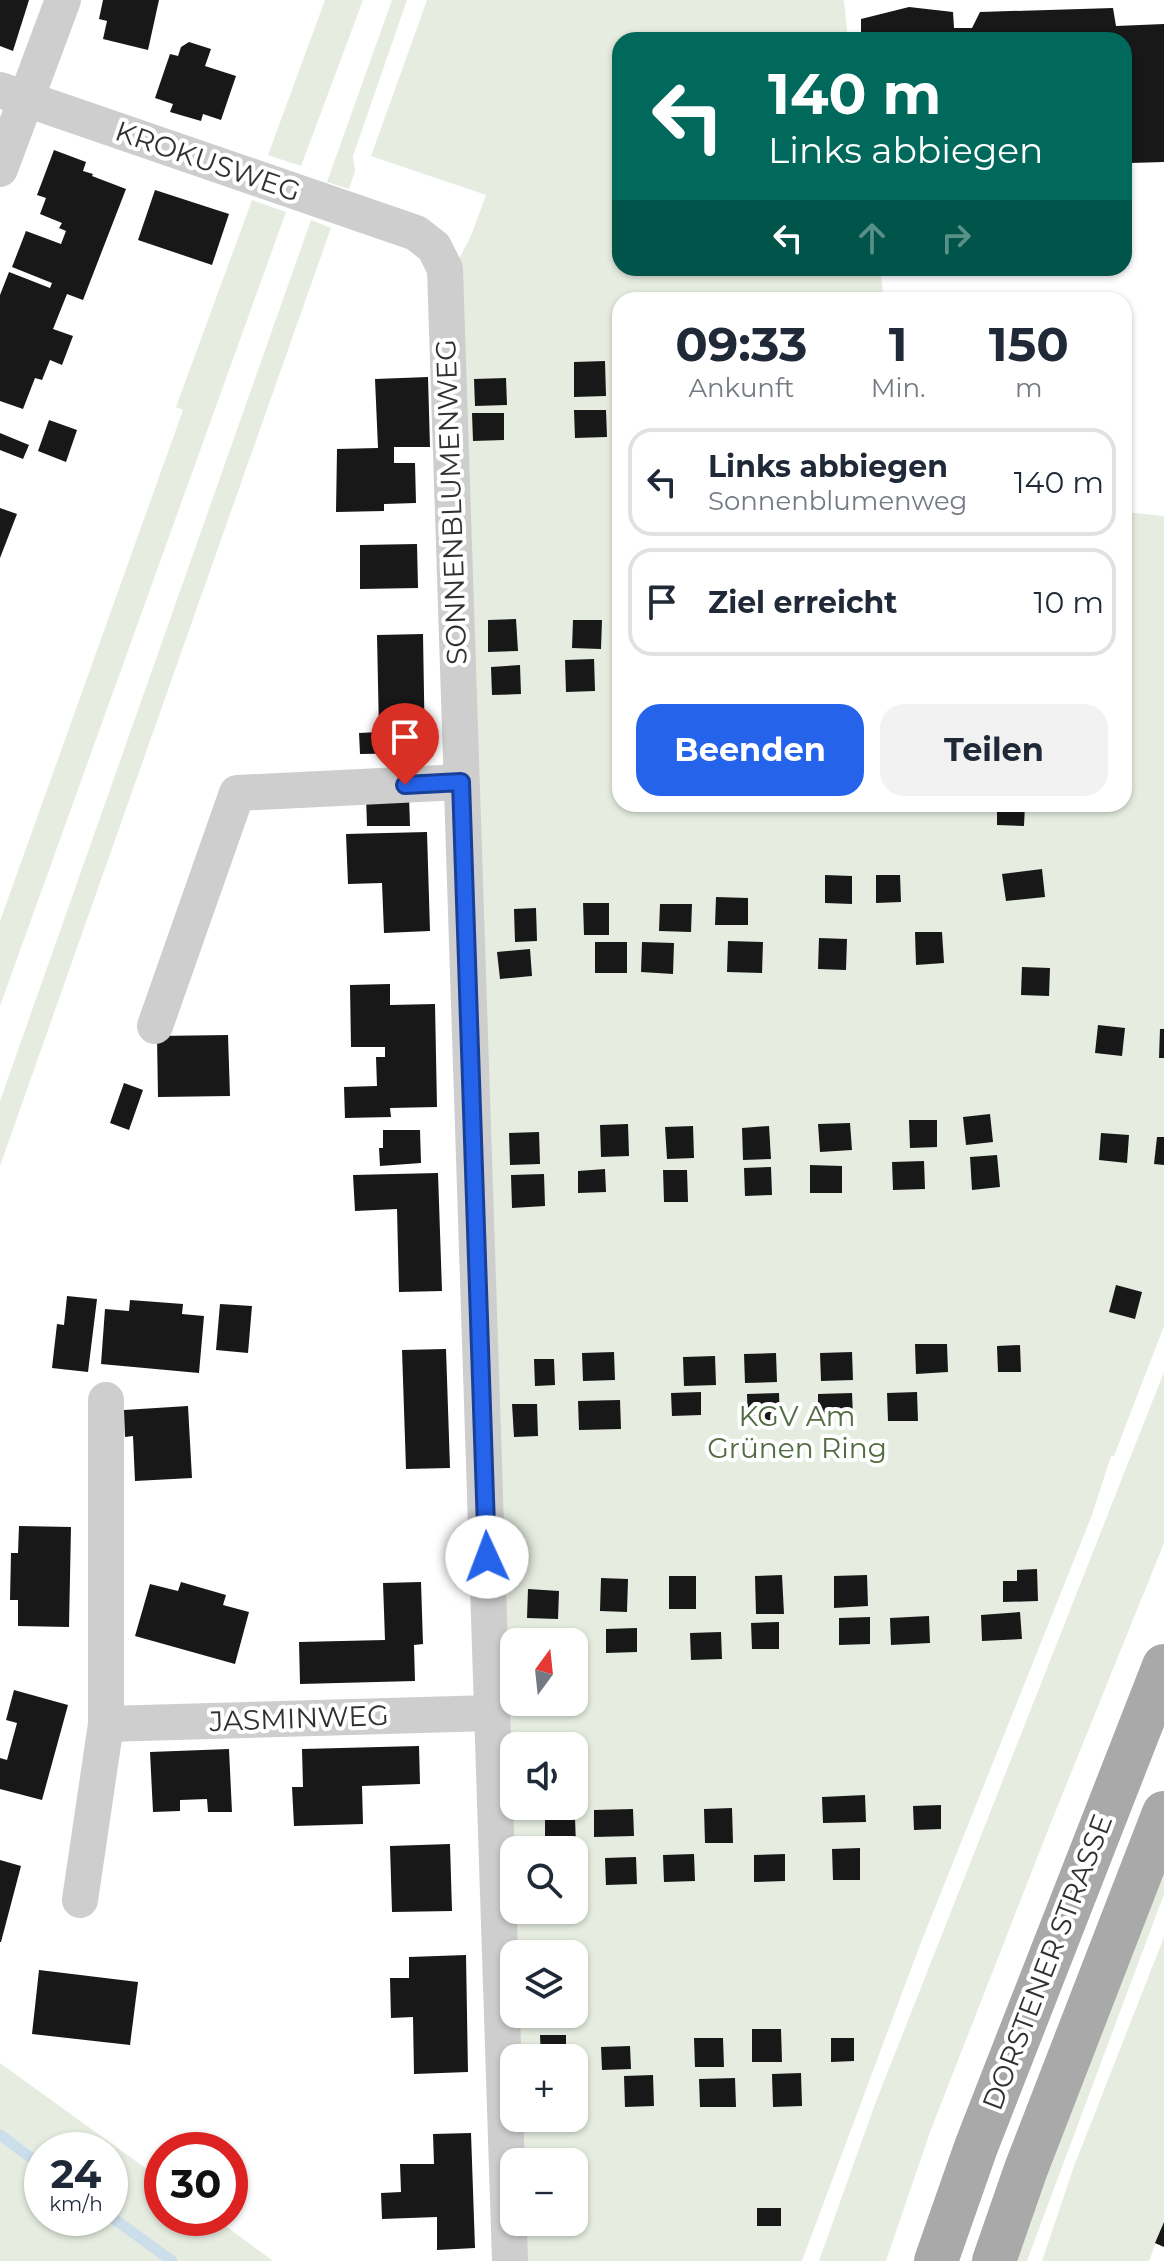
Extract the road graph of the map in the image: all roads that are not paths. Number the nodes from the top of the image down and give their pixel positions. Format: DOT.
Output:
graph roads {
  1 [pos="63,0"];
  2 [pos="13,94"];
  3 [pos="0,169"];
  4 [pos="416,233"];
  5 [pos="461,782"];
  6 [pos="155,1026"];
  7 [pos="106,1400"];
  8 [pos="1164,1666"];
  9 [pos="492,1713"];
  10 [pos="106,1724"];
  11 [pos="1164,1813"];
  12 [pos="80,1900"];
  13 [pos="510,2261"];
  14 [pos="936,2261"];
  15 [pos="994,2261"];
  1 -- 2 [label="street"];
  2 -- 3 [label="street"];
  2 -- 4 [label="street, KROKUSWEG"];
  4 -- 5 [label="street, SONNENBLUMENWEG"];
  5 -- 6 [label="street"];
  5 -- 9 [label="street, SONNENBLUMENWEG"];
  7 -- 10 [label="street"];
  8 -- 14 [label="main road, DORSTENER STRASSE"];
  9 -- 10 [label="street, JASMINWEG"];
  9 -- 13 [label="street, SONNENBLUMENWEG"];
  10 -- 12 [label="street"];
  11 -- 15 [label="main road, DORSTENER STRASSE"];
}
